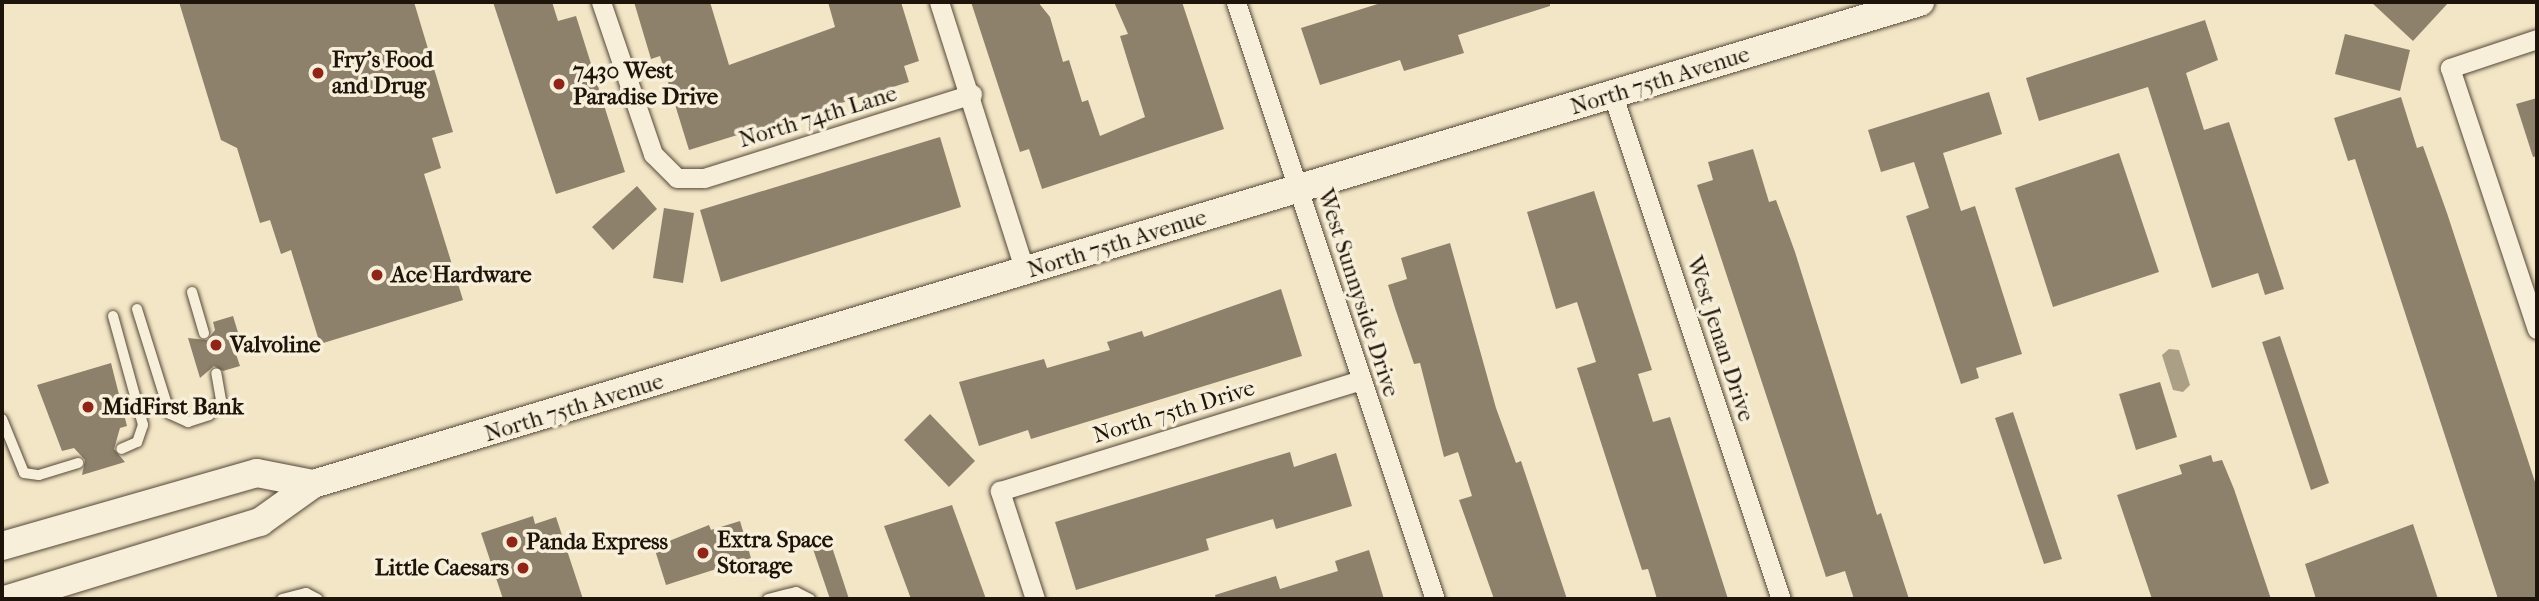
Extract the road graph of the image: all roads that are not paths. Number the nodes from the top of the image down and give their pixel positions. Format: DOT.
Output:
graph roads {
  1 [pos="601,2"];
  2 [pos="939,2"];
  3 [pos="1236,2"];
  4 [pos="1920,2"];
  5 [pos="2537,39"];
  6 [pos="972,94"];
  7 [pos="1613,95"];
  8 [pos="1298,188"];
  9 [pos="1025,272"];
  10 [pos="192,292"];
  11 [pos="137,309"];
  12 [pos="113,316"];
  13 [pos="2537,329"];
  14 [pos="204,333"];
  15 [pos="216,373"];
  16 [pos="1361,380"];
  17 [pos="2,419"];
  18 [pos="121,449"];
  19 [pos="78,463"];
  20 [pos="313,484"];
  21 [pos="2,546"];
  22 [pos="8,599"];
  23 [pos="282,599"];
  24 [pos="318,599"];
  25 [pos="768,599"];
  26 [pos="810,599"];
  27 [pos="1035,599"];
  28 [pos="1435,599"];
  29 [pos="1781,599"];
  1 -- 6 [label="street, North 74th Lane"];
  2 -- 6 [label="street"];
  3 -- 8 [label="street, West Sunnyside Drive"];
  4 -- 7 [label="main road, North 75th Avenue"];
  5 -- 13 [label="street"];
  6 -- 9 [label="street"];
  7 -- 8 [label="main road, North 75th Avenue"];
  7 -- 29 [label="street, West Jenan Drive"];
  8 -- 9 [label="main road, North 75th Avenue"];
  8 -- 16 [label="street, West Sunnyside Drive"];
  9 -- 20 [label="main road, North 75th Avenue"];
  10 -- 14 [label="lane"];
  11 -- 15 [label="lane"];
  12 -- 18 [label="lane"];
  16 -- 27 [label="street, North 75th Drive"];
  16 -- 28 [label="street, West Sunnyside Drive"];
  17 -- 19 [label="lane"];
  20 -- 21 [label="main road, North 75th Avenue"];
  20 -- 22 [label="main road, North 75th Avenue"];
  23 -- 24 [label="lane"];
  25 -- 26 [label="lane"];
}
